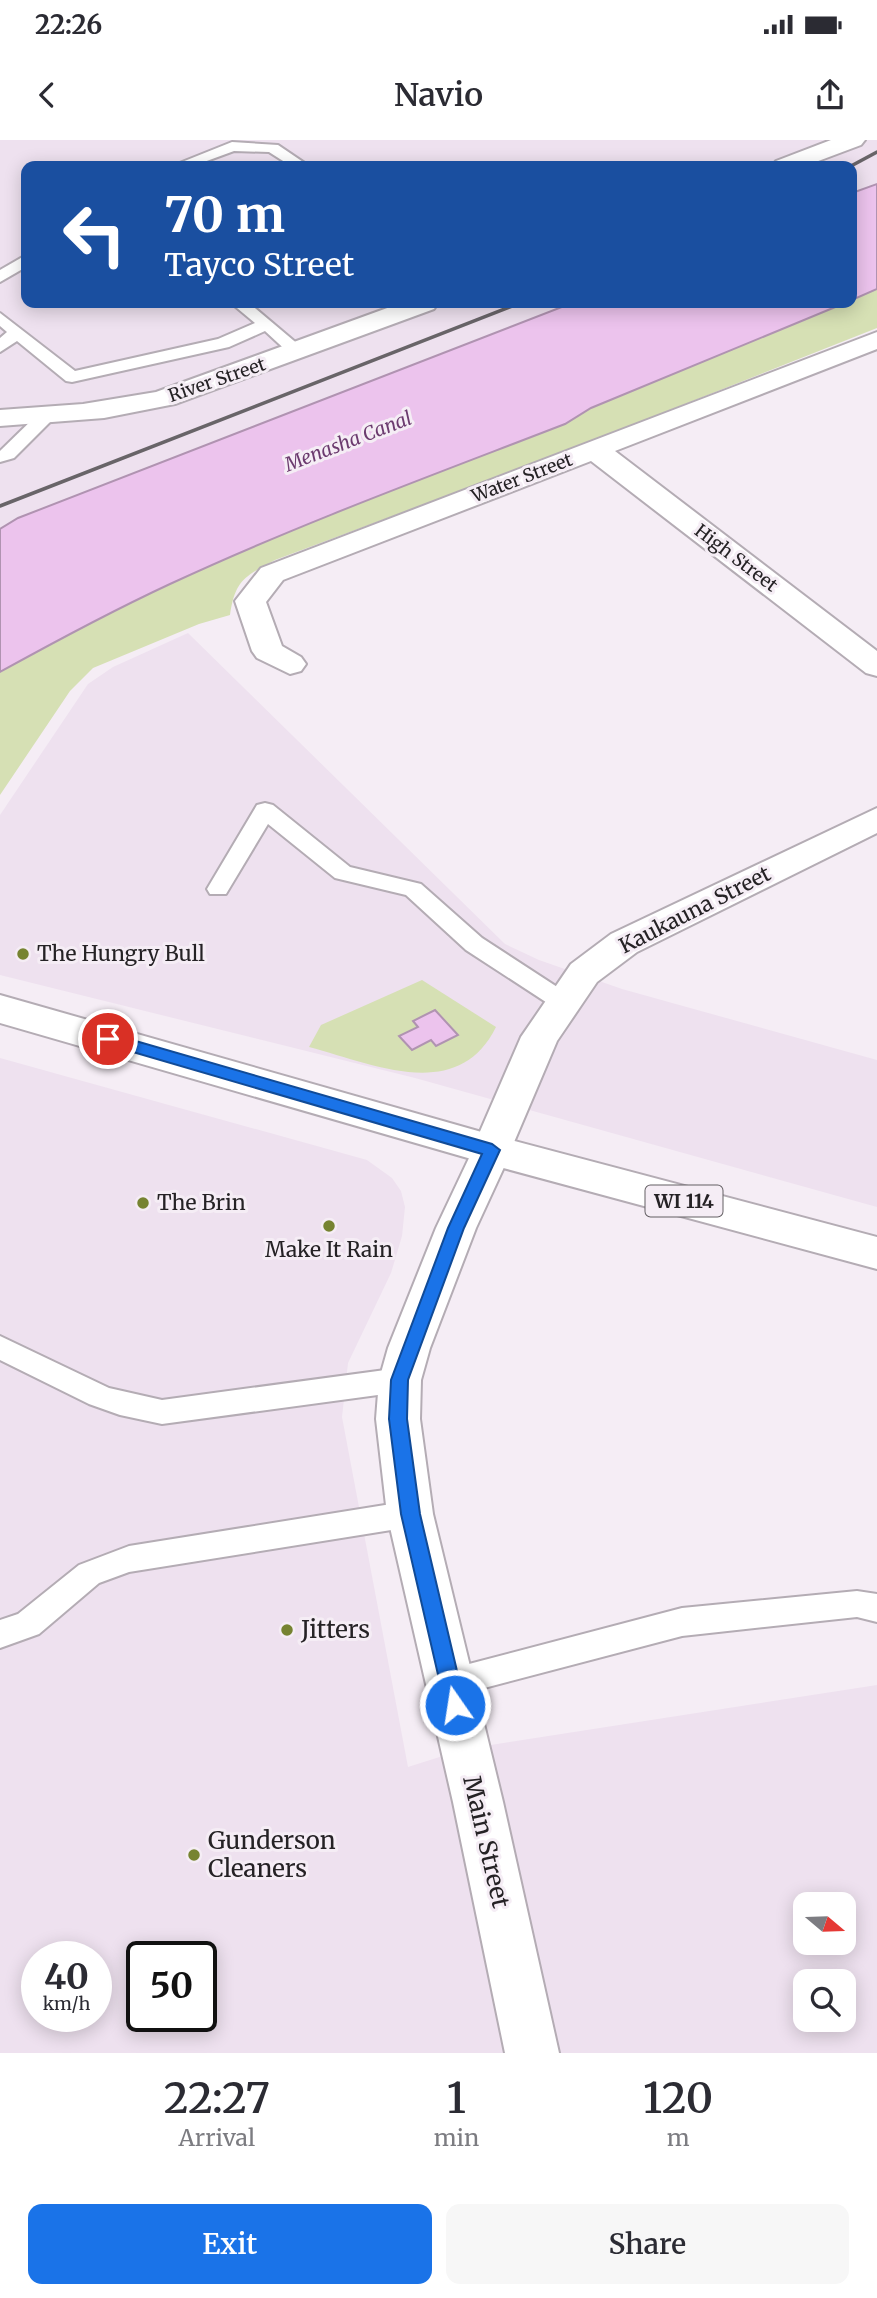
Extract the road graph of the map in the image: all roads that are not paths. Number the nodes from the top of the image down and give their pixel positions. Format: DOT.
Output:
graph roads {
  1 [pos="852,140"];
  2 [pos="193,161"];
  3 [pos="293,161"];
  4 [pos="796,161"];
  5 [pos="21,263"];
  6 [pos="0,278"];
  7 [pos="246,308"];
  8 [pos="412,308"];
  9 [pos="0,318"];
  10 [pos="267,324"];
  11 [pos="17,332"];
  12 [pos="877,340"];
  13 [pos="0,347"];
  14 [pos="297,351"];
  15 [pos="45,417"];
  16 [pos="0,418"];
  17 [pos="596,450"];
  18 [pos="0,457"];
  19 [pos="290,664"];
  20 [pos="877,666"];
  21 [pos="877,819"];
  22 [pos="218,889"];
  23 [pos="563,1002"];
  24 [pos="0,1009"];
  25 [pos="492,1150"];
  26 [pos="877,1253"];
  27 [pos="0,1347"];
  28 [pos="400,1380"];
  29 [pos="410,1514"];
  30 [pos="877,1608"];
  31 [pos="0,1634"];
  32 [pos="450,1683"];
  33 [pos="532,2053"];
  1 -- 4 [label="street"];
  2 -- 3 [label="lane"];
  5 -- 6 [label="lane"];
  7 -- 10 [label="lane"];
  8 -- 14 [label="street, River Street"];
  9 -- 11 [label="lane"];
  10 -- 11 [label="lane"];
  10 -- 14 [label="lane"];
  11 -- 13 [label="lane"];
  12 -- 17 [label="street, Water Street"];
  14 -- 15 [label="street, River Street"];
  15 -- 16 [label="street, River Street"];
  15 -- 18 [label="lane"];
  17 -- 19 [label="street, Water Street"];
  17 -- 20 [label="street, High Street"];
  21 -- 23 [label="street, Kaukauna Street"];
  22 -- 23 [label="lane"];
  23 -- 25 [label="street, Kaukauna Street"];
  24 -- 25 [label="street, WI 114"];
  25 -- 26 [label="street, WI 114"];
  25 -- 28 [label="street, Main Street"];
  27 -- 28 [label="lane"];
  28 -- 29 [label="street, Main Street"];
  29 -- 31 [label="lane"];
  29 -- 32 [label="street, Main Street"];
  30 -- 32 [label="lane"];
  32 -- 33 [label="street, Main Street"];
}
